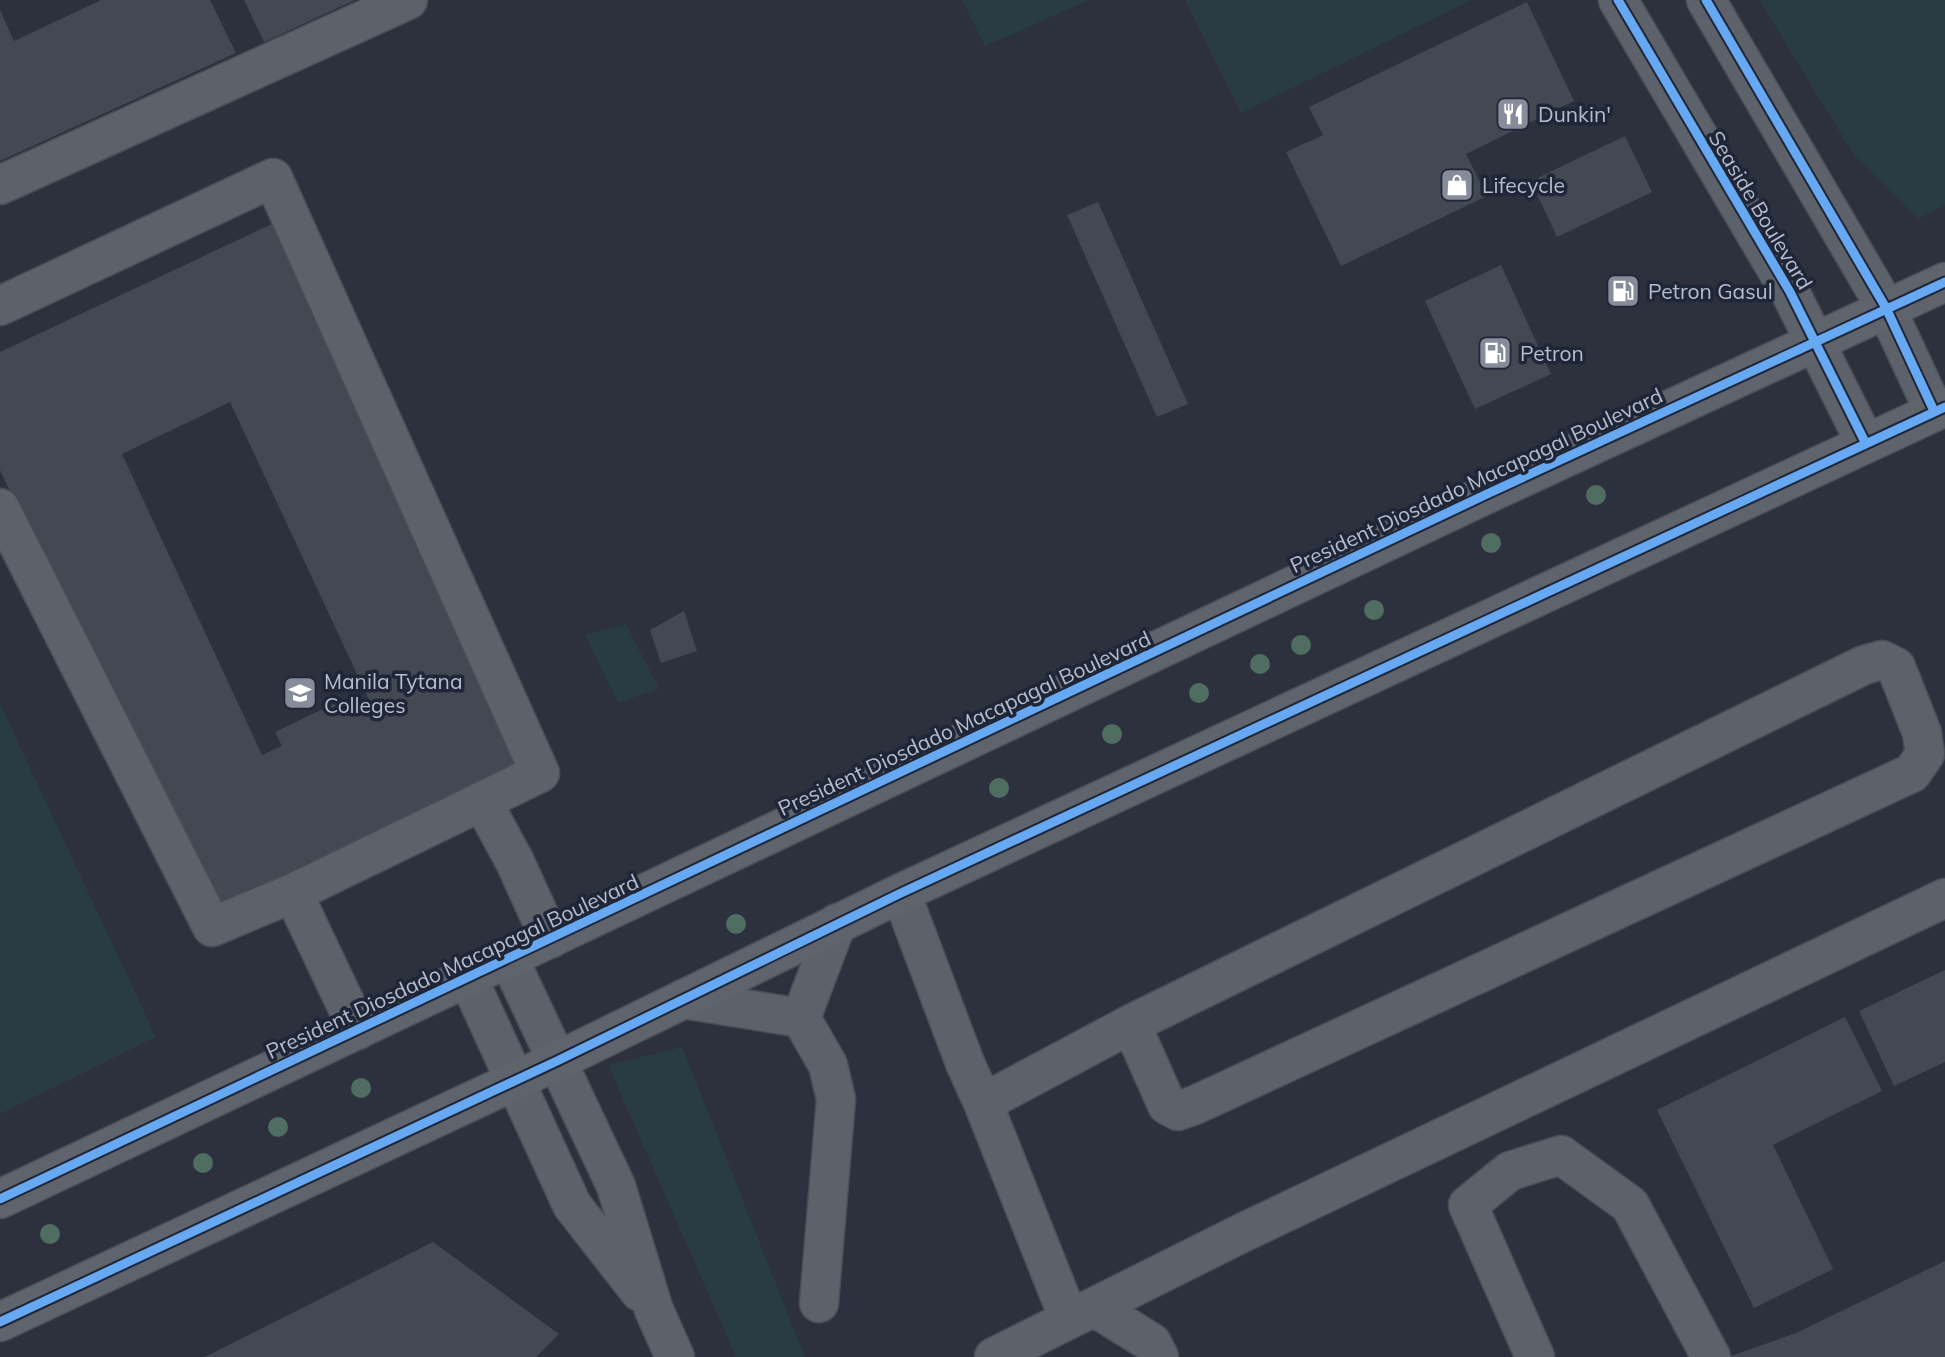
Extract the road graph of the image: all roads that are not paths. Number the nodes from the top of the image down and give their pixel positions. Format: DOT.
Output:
graph roads {
  1 [pos="408,0"];
  2 [pos="1618,0"];
  3 [pos="1706,0"];
  4 [pos="0,186"];
  5 [pos="1945,282"];
  6 [pos="0,306"];
  7 [pos="1886,308"];
  8 [pos="1816,340"];
  9 [pos="1939,409"];
  10 [pos="1865,442"];
  11 [pos="0,508"];
  12 [pos="482,802"];
  13 [pos="901,892"];
  14 [pos="293,893"];
  15 [pos="1945,898"];
  16 [pos="837,923"];
  17 [pos="550,939"];
  18 [pos="509,958"];
  19 [pos="468,978"];
  20 [pos="682,999"];
  21 [pos="801,1018"];
  22 [pos="1131,1024"];
  23 [pos="358,1030"];
  24 [pos="557,1061"];
  25 [pos="515,1080"];
  26 [pos="984,1103"];
  27 [pos="0,1199"];
  28 [pos="819,1303"];
  29 [pos="654,1310"];
  30 [pos="1082,1313"];
  31 [pos="0,1322"];
  32 [pos="675,1357"];
  33 [pos="994,1357"];
  34 [pos="1159,1357"];
  35 [pos="1535,1357"];
  36 [pos="1711,1357"];
  1 -- 4 [label="street"];
  2 -- 8 [label="street, Seaside Boulevard"];
  3 -- 7 [label="street"];
  5 -- 7 [label="main road, President Diosdado Macapagal Boulevard"];
  6 -- 12 [label="street"];
  7 -- 8 [label="main road, President Diosdado Macapagal Boulevard"];
  7 -- 9 [label="street"];
  8 -- 10 [label="street, Seaside Boulevard"];
  8 -- 17 [label="main road, President Diosdado Macapagal Boulevard"];
  9 -- 10 [label="main road"];
  10 -- 13 [label="main road"];
  11 -- 14 [label="street"];
  12 -- 14 [label="street"];
  12 -- 17 [label="street"];
  13 -- 16 [label="main road"];
  13 -- 26 [label="street"];
  14 -- 23 [label="street"];
  15 -- 30 [label="street"];
  16 -- 20 [label="main road"];
  16 -- 21 [label="street"];
  17 -- 18 [label="main road, President Diosdado Macapagal Boulevard"];
  18 -- 19 [label="main road, President Diosdado Macapagal Boulevard"];
  18 -- 24 [label="street"];
  19 -- 23 [label="main road, President Diosdado Macapagal Boulevard"];
  19 -- 25 [label="street"];
  20 -- 21 [label="street"];
  20 -- 24 [label="main road"];
  21 -- 28 [label="street"];
  22 -- 22 [label="street"];
  22 -- 26 [label="street"];
  23 -- 27 [label="main road, President Diosdado Macapagal Boulevard"];
  24 -- 25 [label="main road"];
  24 -- 29 [label="street"];
  25 -- 29 [label="street"];
  25 -- 31 [label="main road"];
  26 -- 30 [label="street"];
  29 -- 32 [label="street"];
  30 -- 33 [label="street"];
  30 -- 34 [label="street"];
  35 -- 36 [label="street"];
}
